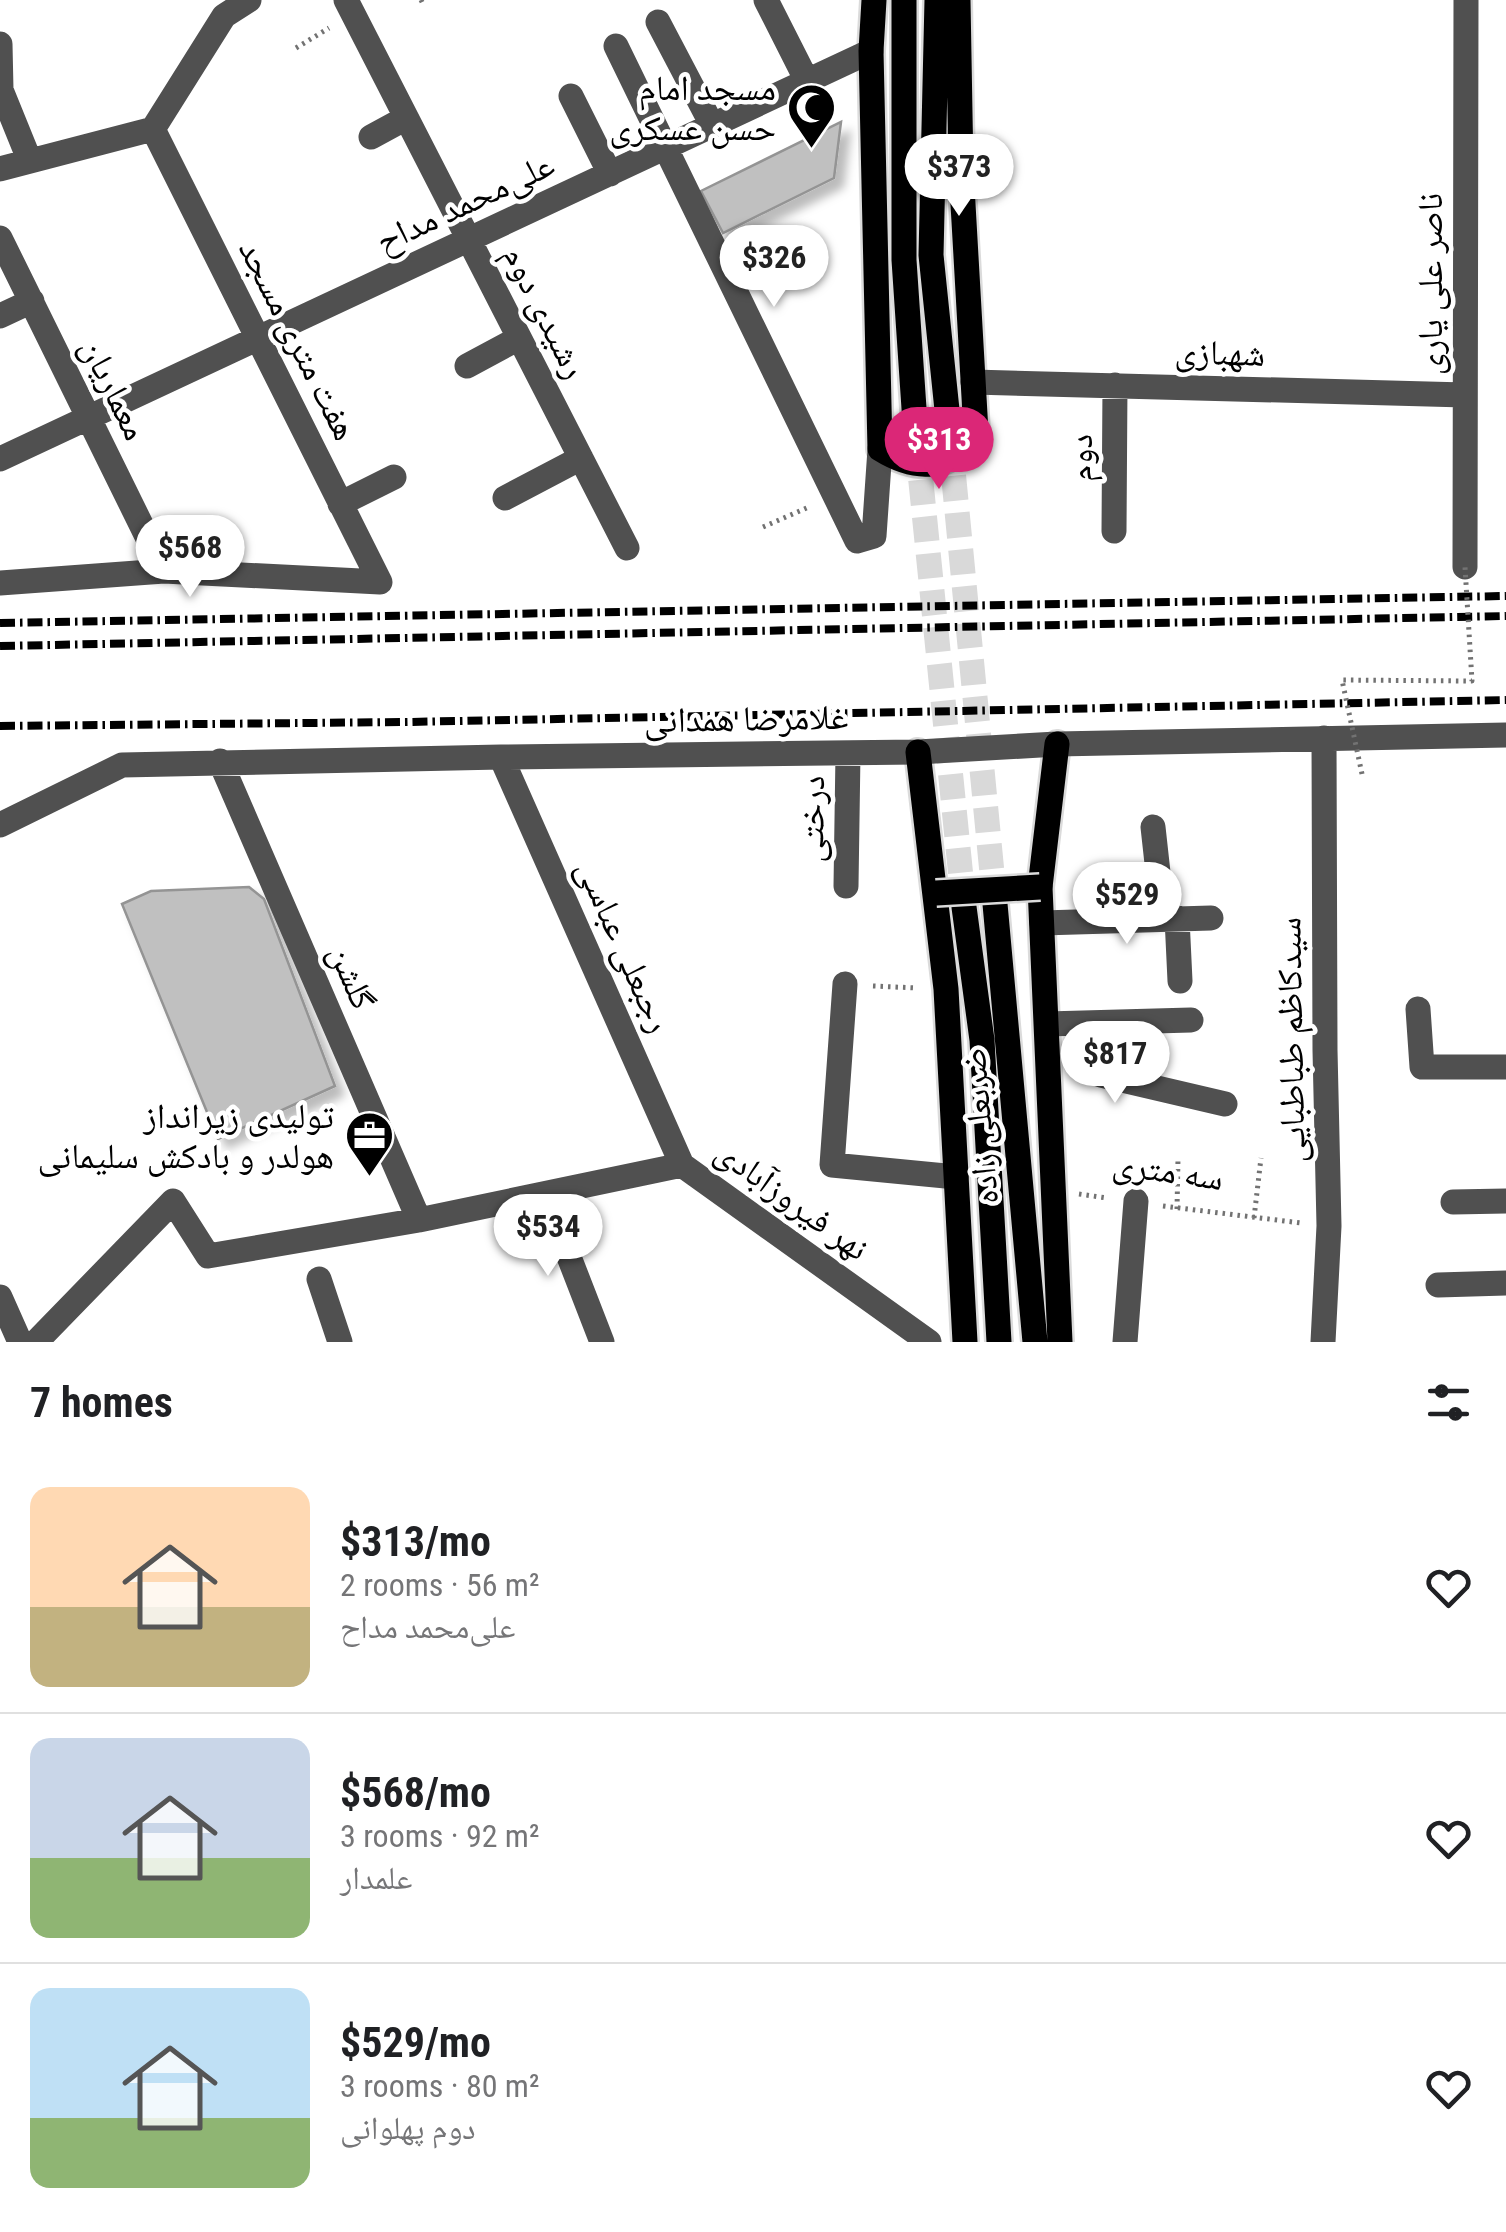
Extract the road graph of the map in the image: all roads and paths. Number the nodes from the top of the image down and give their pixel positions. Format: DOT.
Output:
graph roads {
  1 [pos="250,0"];
  2 [pos="766,0"];
  3 [pos="874,0"];
  4 [pos="904,0"];
  5 [pos="937,0"];
  6 [pos="958,0"];
  7 [pos="1466,0"];
  8 [pos="350,7"];
  9 [pos="224,8"];
  10 [pos="658,22"];
  11 [pos="0,44"];
  12 [pos="616,46"];
  13 [pos="296,48"];
  14 [pos="871,51"];
  15 [pos="807,82"];
  16 [pos="0,90"];
  17 [pos="571,96"];
  18 [pos="406,118"];
  19 [pos="712,126"];
  20 [pos="153,130"];
  21 [pos="372,137"];
  22 [pos="664,148"];
  23 [pos="29,159"];
  24 [pos="0,169"];
  25 [pos="610,174"];
  26 [pos="0,238"];
  27 [pos="469,240"];
  28 [pos="32,301"];
  29 [pos="0,316"];
  30 [pos="258,338"];
  31 [pos="519,338"];
  32 [pos="467,366"];
  33 [pos="973,382"];
  34 [pos="1114,386"];
  35 [pos="1466,395"];
  36 [pos="89,417"];
  37 [pos="916,438"];
  38 [pos="950,438"];
  39 [pos="880,449"];
  40 [pos="581,458"];
  41 [pos="0,459"];
  42 [pos="394,477"];
  43 [pos="834,496"];
  44 [pos="505,498"];
  45 [pos="340,504"];
  46 [pos="763,527"];
  47 [pos="1114,531"];
  48 [pos="627,548"];
  49 [pos="1465,567"];
  50 [pos="164,571"];
  51 [pos="0,582"];
  52 [pos="1506,734"];
  53 [pos="1324,738"];
  54 [pos="1058,744"];
  55 [pos="918,752"];
  56 [pos="848,753"];
  57 [pos="501,756"];
  58 [pos="220,761"];
  59 [pos="1362,774"];
  60 [pos="0,825"];
  61 [pos="1153,826"];
  62 [pos="846,886"];
  63 [pos="1040,887"];
  64 [pos="936,893"];
  65 [pos="994,904"];
  66 [pos="964,907"];
  67 [pos="1170,918"];
  68 [pos="1211,918"];
  69 [pos="1042,923"];
  70 [pos="1180,981"];
  71 [pos="845,984"];
  72 [pos="946,989"];
  73 [pos="1418,1009"];
  74 [pos="1191,1020"];
  75 [pos="1047,1024"];
  76 [pos="1099,1024"];
  77 [pos="1506,1067"];
  78 [pos="1226,1104"];
  79 [pos="1178,1158"];
  80 [pos="1261,1158"];
  81 [pos="682,1165"];
  82 [pos="956,1177"];
  83 [pos="1056,1192"];
  84 [pos="545,1195"];
  85 [pos="1136,1201"];
  86 [pos="1453,1202"];
  87 [pos="1506,1202"];
  88 [pos="1176,1209"];
  89 [pos="1254,1218"];
  90 [pos="419,1220"];
  91 [pos="1330,1226"];
  92 [pos="319,1279"];
  93 [pos="1506,1282"];
  94 [pos="1438,1285"];
  95 [pos="0,1297"];
  96 [pos="20,1342"];
  97 [pos="36,1342"];
  98 [pos="340,1342"];
  99 [pos="602,1342"];
  100 [pos="929,1342"];
  101 [pos="966,1342"];
  102 [pos="1000,1342"];
  103 [pos="1035,1342"];
  104 [pos="1060,1342"];
  105 [pos="1125,1342"];
  106 [pos="1322,1342"];
  1 -- 9 [label="street"];
  2 -- 15 [label="street"];
  3 -- 14 [label="main road"];
  4 -- 37 [label="main road"];
  5 -- 38 [label="main road"];
  6 -- 33 [label="main road"];
  7 -- 35 [label="street, ناصر علی یاری"];
  8 -- 13 [label="path"];
  8 -- 18 [label="street, رشیدی دوم"];
  9 -- 20 [label="street"];
  10 -- 19 [label="street"];
  11 -- 16 [label="street"];
  12 -- 22 [label="street"];
  14 -- 15 [label="street, علی‌محمد مداح"];
  14 -- 39 [label="main road"];
  15 -- 19 [label="street, علی‌محمد مداح"];
  16 -- 23 [label="street"];
  17 -- 25 [label="street"];
  18 -- 21 [label="street"];
  18 -- 27 [label="street, رشیدی دوم"];
  19 -- 22 [label="street, علی‌محمد مداح"];
  20 -- 23 [label="street"];
  20 -- 30 [label="street, هفت متری مسجد"];
  22 -- 25 [label="street, علی‌محمد مداح"];
  22 -- 43 [label="street"];
  23 -- 24 [label="street"];
  25 -- 27 [label="street, علی‌محمد مداح"];
  26 -- 28 [label="street, معماریان"];
  27 -- 30 [label="street, علی‌محمد مداح"];
  27 -- 31 [label="street, رشیدی دوم"];
  28 -- 29 [label="street"];
  28 -- 36 [label="street, معماریان"];
  30 -- 36 [label="street, علی‌محمد مداح"];
  30 -- 45 [label="street, هفت متری مسجد"];
  31 -- 32 [label="street"];
  31 -- 40 [label="street, رشیدی دوم"];
  33 -- 34 [label="street, شهبازی"];
  33 -- 39 [label="main road"];
  34 -- 35 [label="street, شهبازی"];
  34 -- 47 [label="street, دوم"];
  35 -- 49 [label="street, ناصر علی یاری"];
  36 -- 41 [label="street, علی‌محمد مداح"];
  36 -- 50 [label="street, معماریان"];
  39 -- 43 [label="street"];
  40 -- 44 [label="street"];
  40 -- 48 [label="street, رشیدی دوم"];
  42 -- 45 [label="street"];
  43 -- 46 [label="path"];
  45 -- 50 [label="street, هفت متری مسجد"];
  49 -- 59 [label="path, bridge"];
  50 -- 51 [label="street"];
  52 -- 53 [label="street, غلامرضا همدانی"];
  53 -- 54 [label="street, غلامرضا همدانی"];
  53 -- 91 [label="street, سیدکاظم طباطبایی"];
  54 -- 55 [label="street, غلامرضا همدانی"];
  54 -- 63 [label="main road"];
  55 -- 56 [label="street, غلامرضا همدانی"];
  55 -- 64 [label="main road"];
  56 -- 57 [label="street, غلامرضا همدانی"];
  56 -- 62 [label="street, درختی"];
  57 -- 58 [label="street, غلامرضا همدانی"];
  57 -- 81 [label="street, رجبعلی عباسی"];
  58 -- 60 [label="street, غلامرضا همدانی"];
  58 -- 90 [label="street, گلشن"];
  61 -- 67 [label="street"];
  63 -- 64 [label="main road, bridge"];
  63 -- 69 [label="main road"];
  64 -- 72 [label="main road"];
  65 -- 103 [label="main road, ضربعلی زاده"];
  66 -- 102 [label="main road, ضربعلی زاده"];
  67 -- 68 [label="street"];
  67 -- 69 [label="street"];
  67 -- 70 [label="street"];
  69 -- 75 [label="main road"];
  71 -- 72 [label="path"];
  71 -- 82 [label="street"];
  72 -- 82 [label="main road"];
  73 -- 77 [label="street"];
  74 -- 76 [label="street"];
  75 -- 76 [label="street"];
  75 -- 83 [label="main road"];
  76 -- 78 [label="street"];
  79 -- 88 [label="path"];
  80 -- 89 [label="path"];
  81 -- 84 [label="street, نهر فیروزآبادی"];
  81 -- 100 [label="street, نهر فیروزآبادی"];
  82 -- 101 [label="main road"];
  83 -- 85 [label="path, سه متری"];
  83 -- 104 [label="main road"];
  84 -- 90 [label="street, نهر فیروزآبادی"];
  84 -- 99 [label="street"];
  85 -- 88 [label="path, سه متری"];
  85 -- 105 [label="street"];
  86 -- 87 [label="street"];
  88 -- 89 [label="path, سه متری"];
  89 -- 91 [label="path, سه متری"];
  90 -- 97 [label="street, نهر فیروزآبادی"];
  91 -- 106 [label="street, سیدکاظم طباطبایی"];
  92 -- 98 [label="street"];
  93 -- 94 [label="street"];
  95 -- 96 [label="street"];
}
